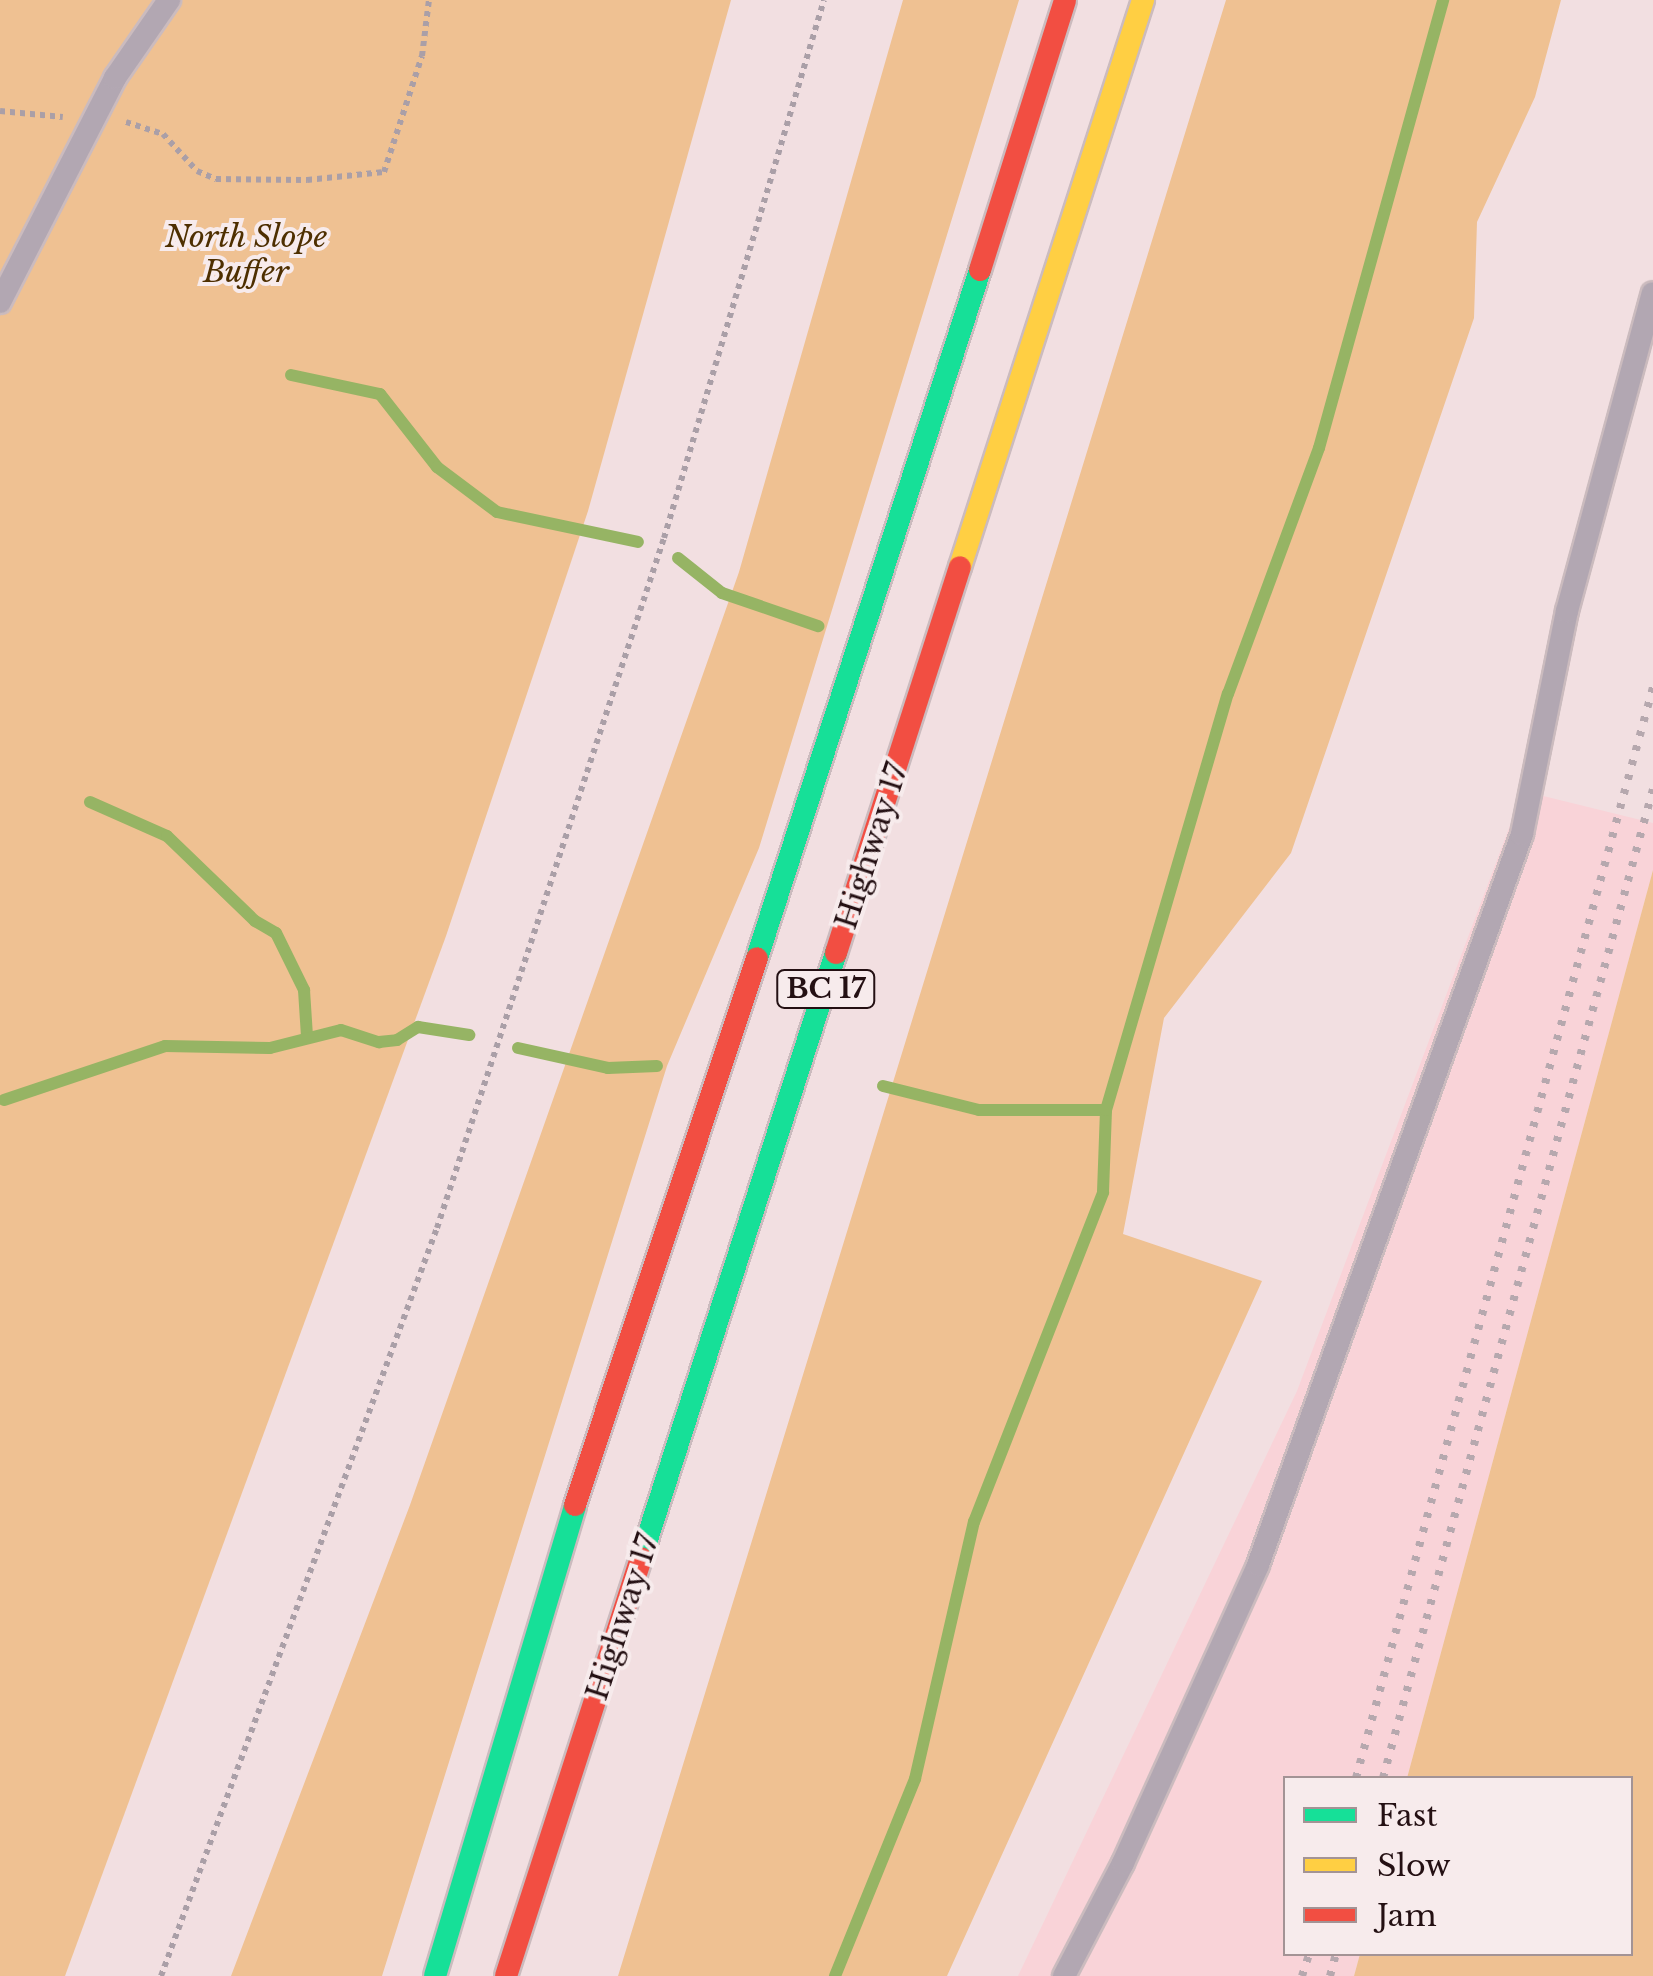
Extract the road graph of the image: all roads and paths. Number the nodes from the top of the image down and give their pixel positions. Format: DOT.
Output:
graph roads {
  1 [pos="169,0"];
  2 [pos="429,0"];
  3 [pos="824,0"];
  4 [pos="1066,0"];
  5 [pos="1143,0"];
  6 [pos="0,111"];
  7 [pos="95,118"];
  8 [pos="1653,293"];
  9 [pos="0,302"];
  10 [pos="161,1976"];
  11 [pos="435,1976"];
  12 [pos="506,1976"];
  13 [pos="1064,1976"];
  1 -- 7 [label="lane"];
  2 -- 7 [label="path"];
  3 -- 10 [label="path"];
  4 -- 11 [label="highway, BC 17"];
  5 -- 12 [label="highway, Highway 17 / BC 17"];
  6 -- 7 [label="path"];
  7 -- 9 [label="lane"];
  8 -- 13 [label="lane"];
}
